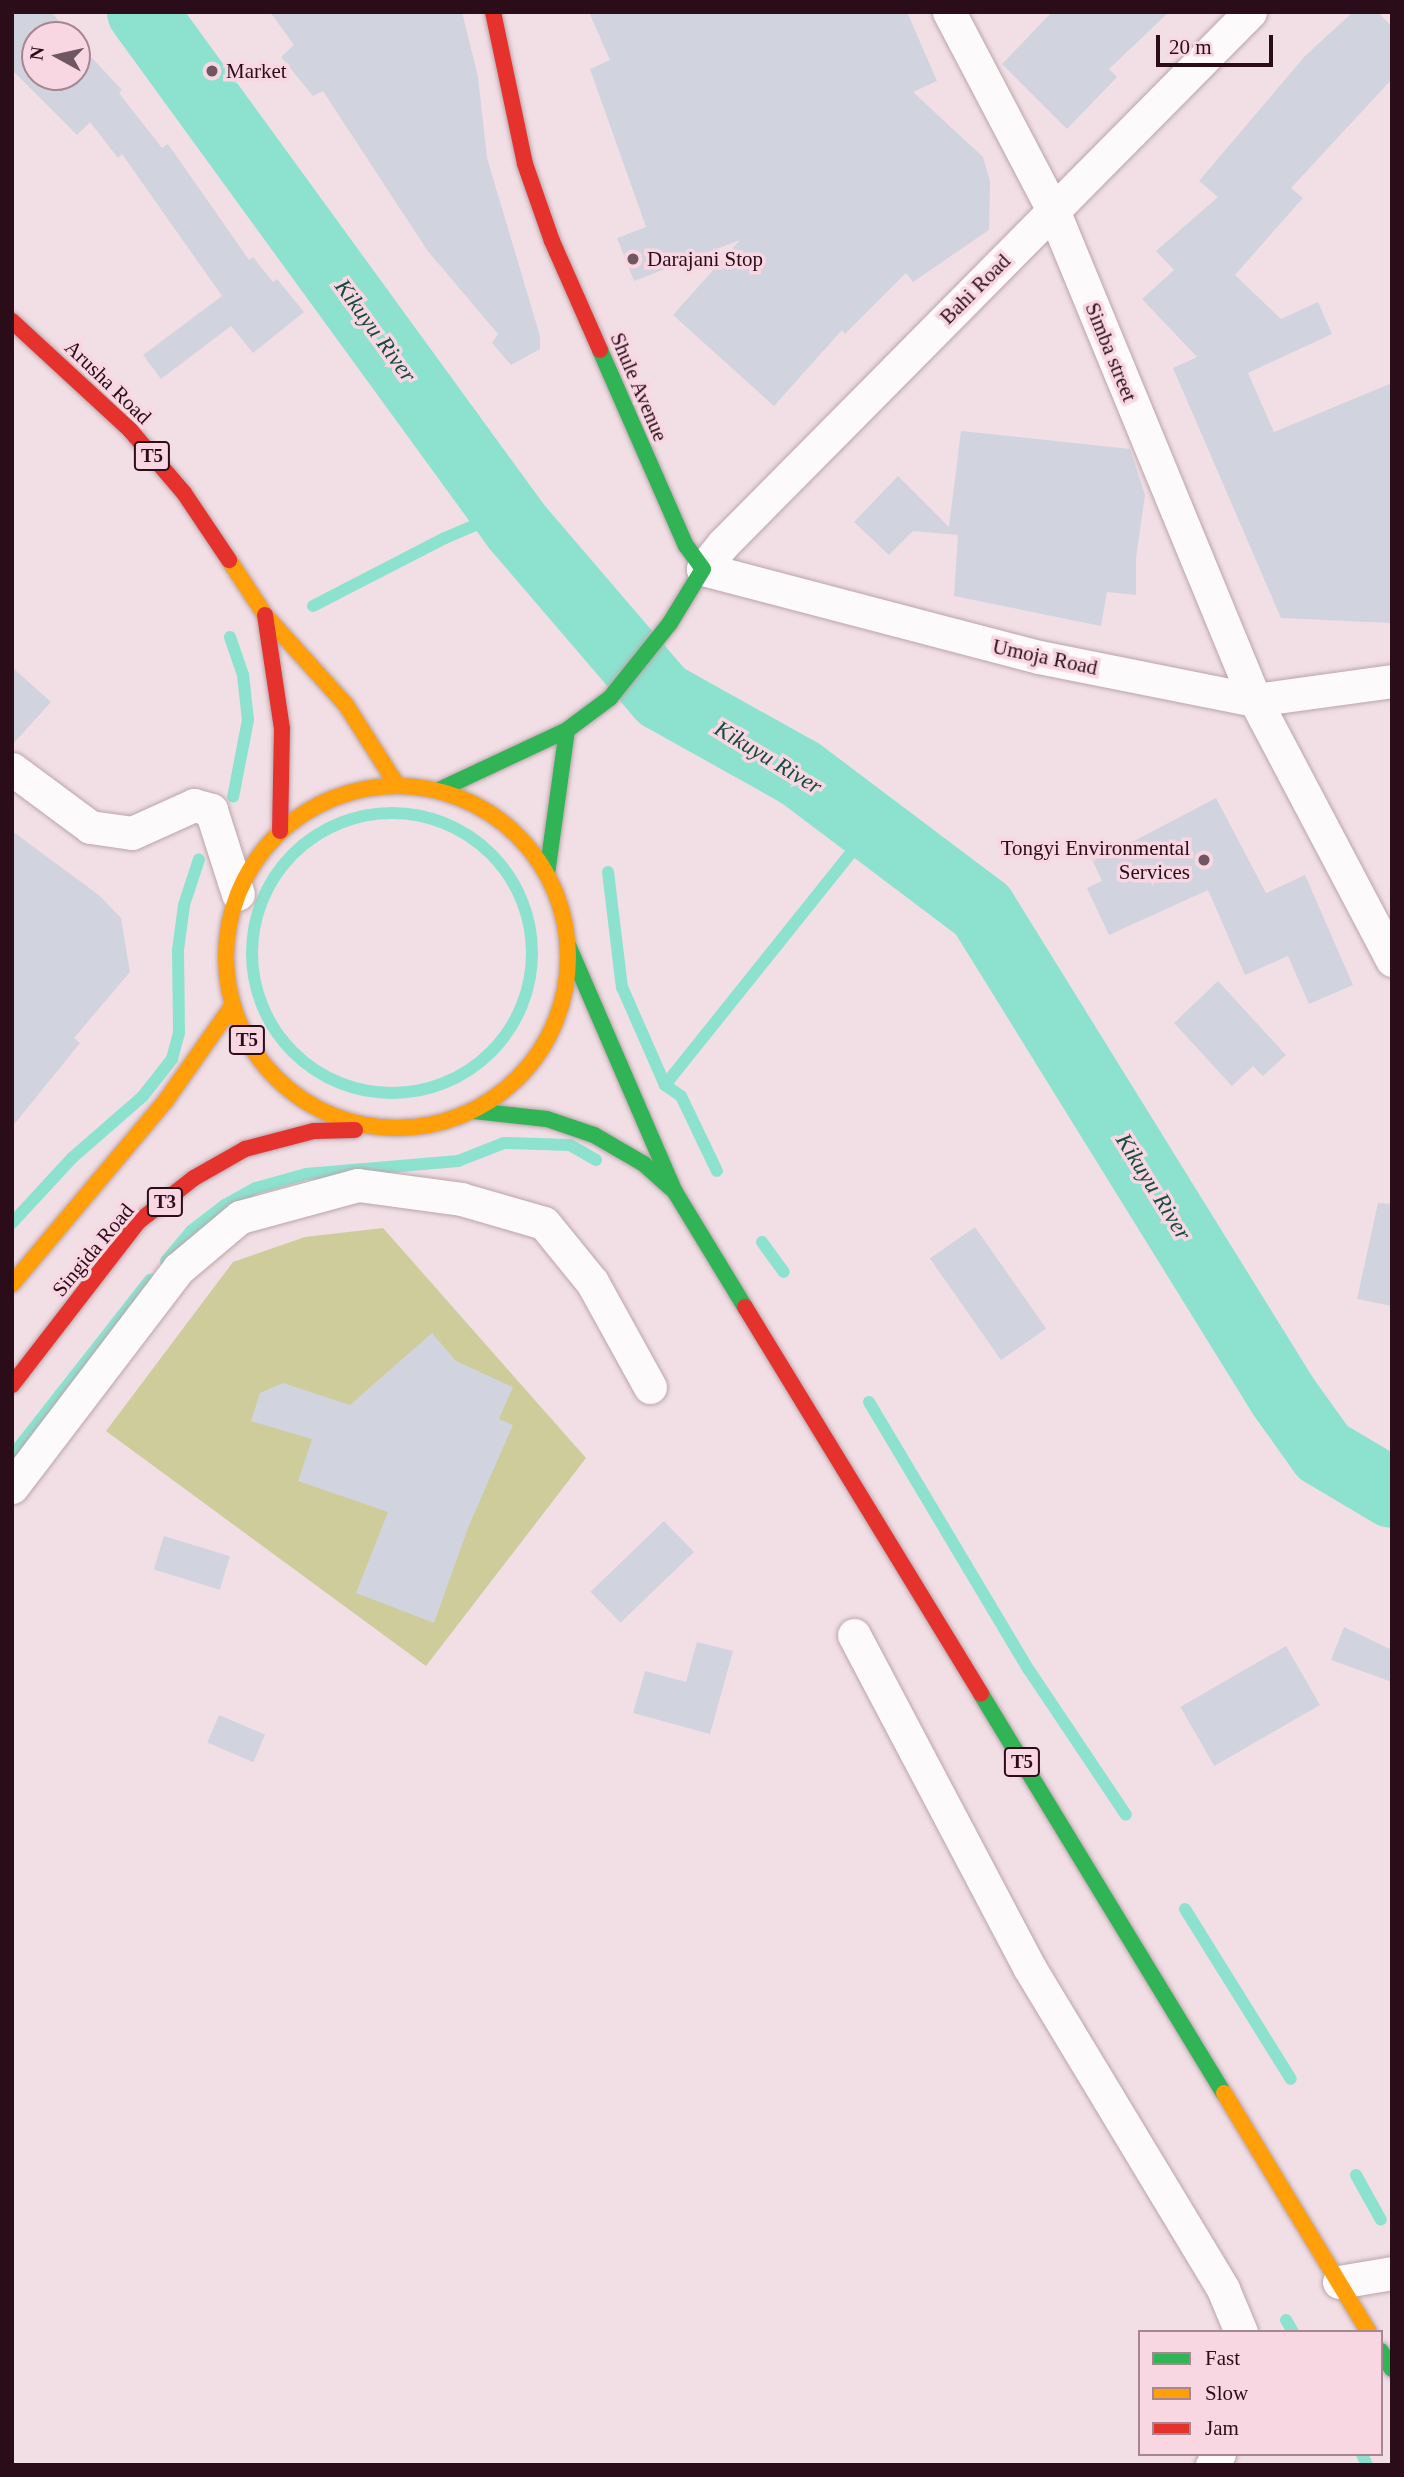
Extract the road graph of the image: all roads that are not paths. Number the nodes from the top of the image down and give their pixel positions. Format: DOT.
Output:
graph roads {
  1 [pos="493,12"];
  2 [pos="948,12"];
  3 [pos="1250,12"];
  4 [pos="1053,210"];
  5 [pos="12,321"];
  6 [pos="703,569"];
  7 [pos="265,615"];
  8 [pos="1392,681"];
  9 [pos="1255,700"];
  10 [pos="567,730"];
  11 [pos="12,769"];
  12 [pos="397,785"];
  13 [pos="439,790"];
  14 [pos="280,831"];
  15 [pos="547,874"];
  16 [pos="238,894"];
  17 [pos="568,945"];
  18 [pos="1392,960"];
  19 [pos="233,1005"];
  20 [pos="474,1111"];
  21 [pos="385,1129"];
  22 [pos="676,1192"];
  23 [pos="12,1284"];
  24 [pos="12,1385"];
  25 [pos="650,1387"];
  26 [pos="12,1487"];
  27 [pos="854,1635"];
  28 [pos="1392,2273"];
  29 [pos="1339,2282"];
  30 [pos="1240,2330"];
  31 [pos="1368,2330"];
  1 -- 6 [label="main road, Shule Avenue"];
  2 -- 4 [label="street, Simba street"];
  3 -- 4 [label="street, Bahi Road"];
  4 -- 6 [label="street, Bahi Road"];
  4 -- 9 [label="street, Simba street"];
  5 -- 7 [label="main road, Arusha Road / T5"];
  6 -- 9 [label="street, Umoja Road"];
  6 -- 10 [label="main road"];
  7 -- 12 [label="main road, T5"];
  7 -- 14 [label="main road, T5"];
  8 -- 9 [label="street, Umoja Road"];
  9 -- 18 [label="street, Simba street"];
  10 -- 13 [label="main road"];
  10 -- 15 [label="main road"];
  11 -- 16 [label="street"];
  12 -- 13 [label="main road, T5"];
  12 -- 14 [label="main road, T5"];
  13 -- 15 [label="main road, T5"];
  14 -- 16 [label="main road, T5"];
  15 -- 17 [label="main road, T5"];
  16 -- 19 [label="main road, T5"];
  17 -- 20 [label="main road, T5"];
  17 -- 22 [label="main road, T5"];
  19 -- 21 [label="main road, T5"];
  19 -- 23 [label="main road, Singida Road"];
  20 -- 21 [label="main road, T5"];
  20 -- 22 [label="main road, T5"];
  21 -- 24 [label="main road, Singida Road / T3"];
  22 -- 29 [label="main road, T5"];
  25 -- 26 [label="street"];
  27 -- 30 [label="street"];
  28 -- 29 [label="street"];
  29 -- 31 [label="main road, T5"];
}
